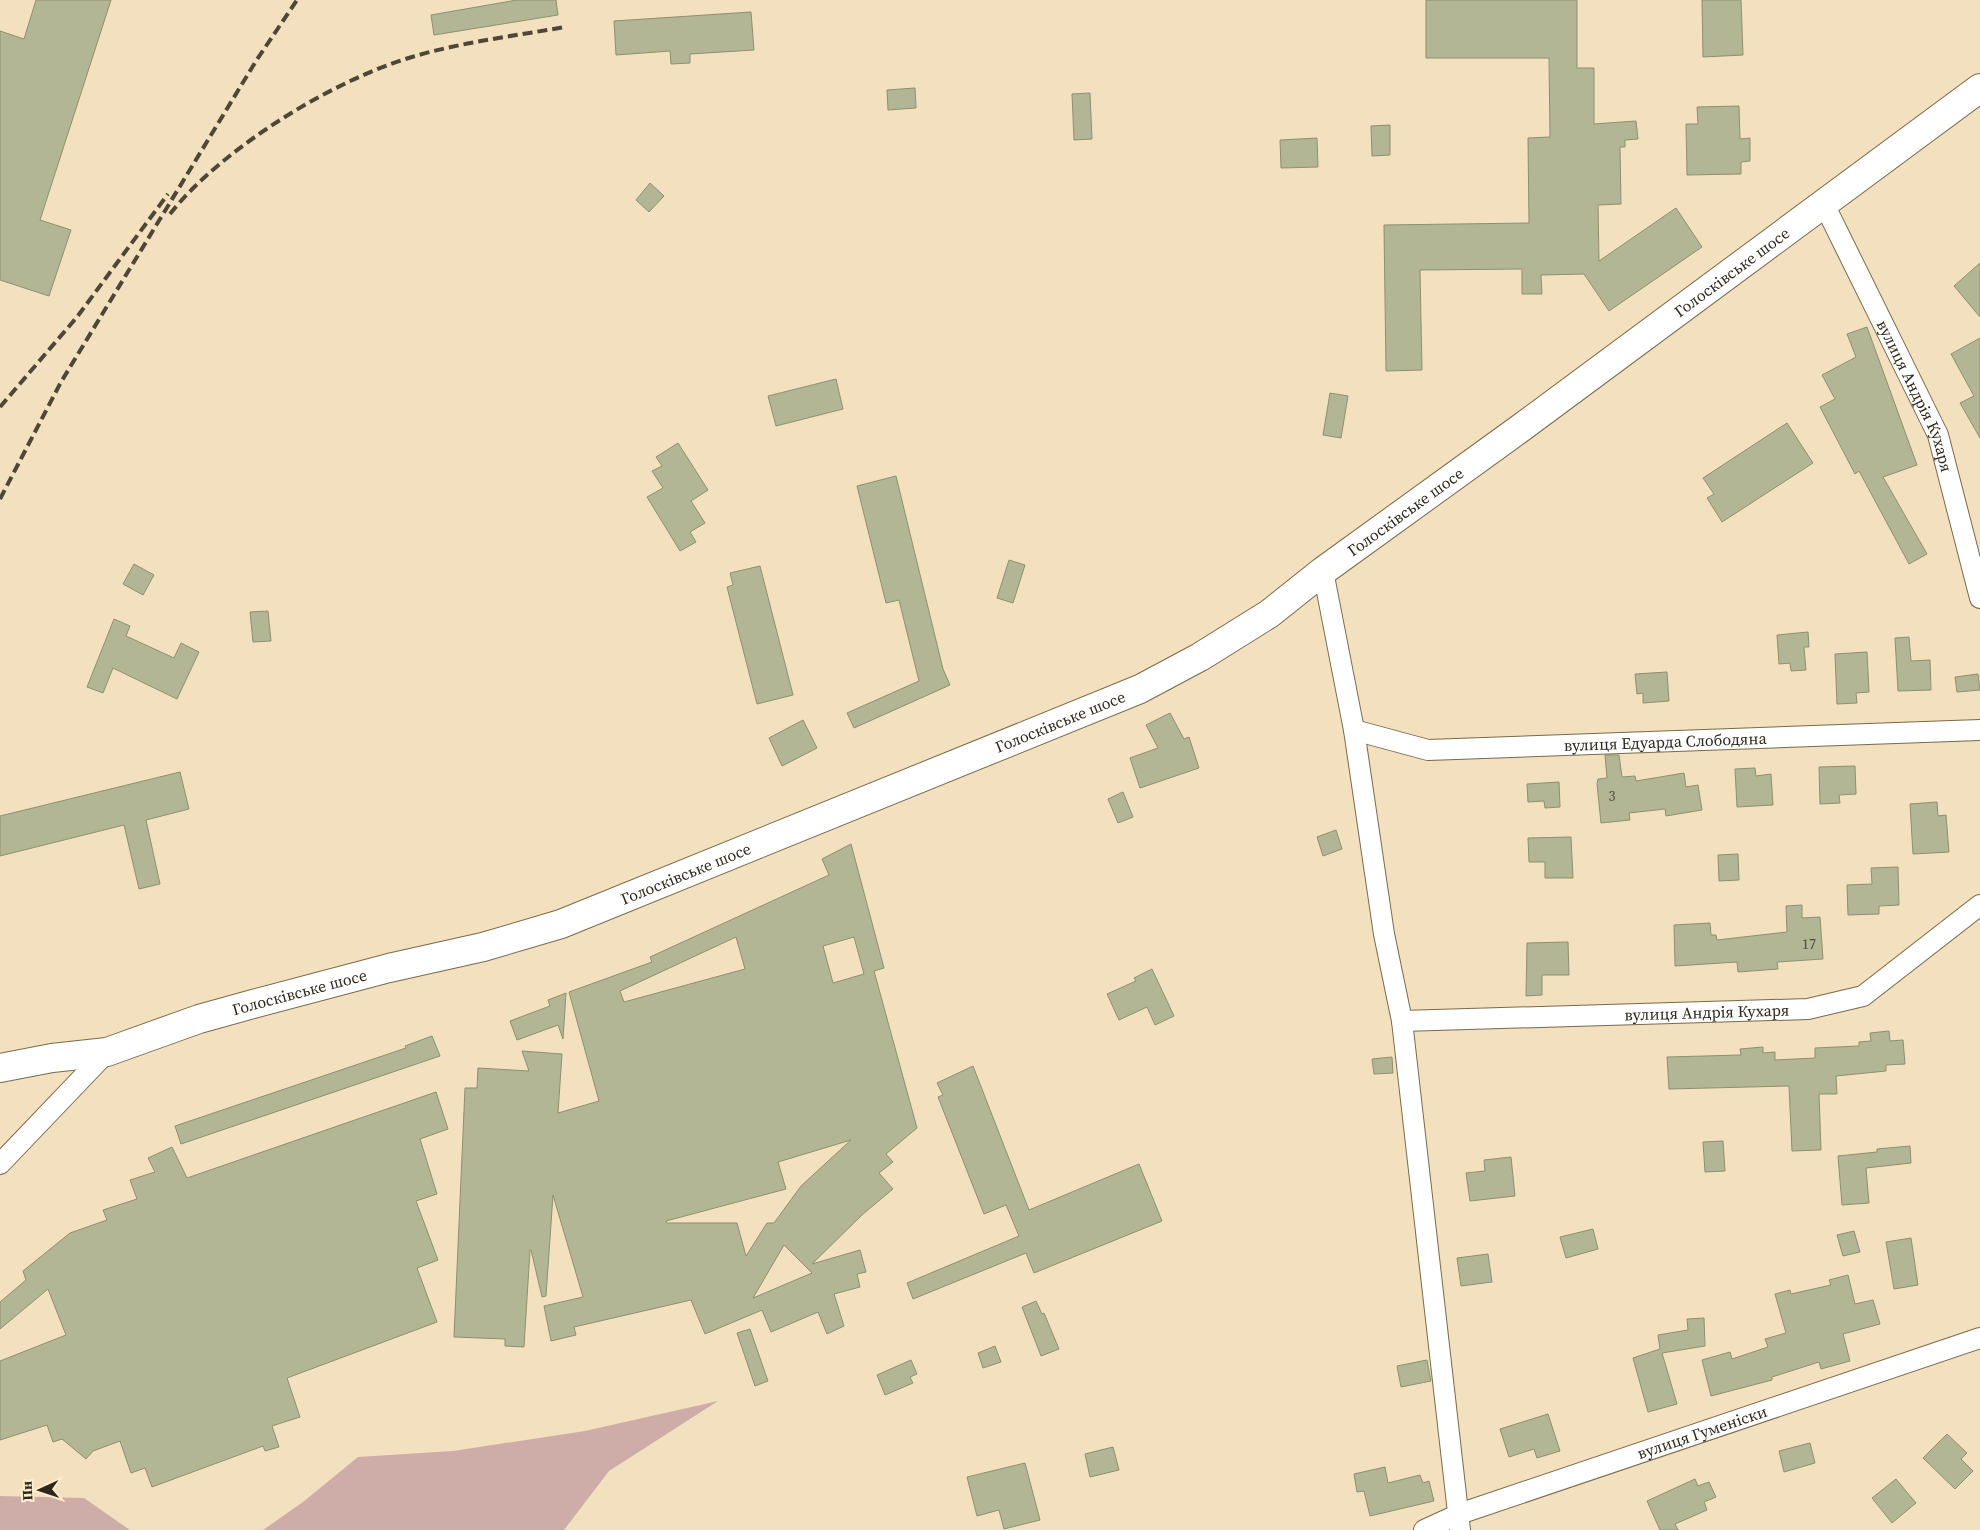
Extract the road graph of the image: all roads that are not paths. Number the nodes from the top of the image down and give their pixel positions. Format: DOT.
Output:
graph roads {
  1 [pos="1980,88"];
  2 [pos="1823,202"];
  3 [pos="1323,571"];
  4 [pos="1980,598"];
  5 [pos="1354,730"];
  6 [pos="1980,730"];
  7 [pos="1980,905"];
  8 [pos="1402,1021"];
  9 [pos="108,1052"];
  10 [pos="0,1068"];
  11 [pos="0,1164"];
  12 [pos="1980,1338"];
  13 [pos="1460,1522"];
  14 [pos="1424,1530"];
  1 -- 2 [label="street, Голосківське шосе"];
  2 -- 3 [label="street, Голосківське шосе"];
  2 -- 4 [label="street, вулиця Андрія Кухаря"];
  3 -- 5 [label="street"];
  3 -- 9 [label="street, Голосківське шосе"];
  5 -- 6 [label="street, вулиця Едуарда Слободяна"];
  5 -- 8 [label="street"];
  7 -- 8 [label="street, вулиця Андрія Кухаря"];
  8 -- 13 [label="street"];
  9 -- 10 [label="street, Голосківське шосе"];
  9 -- 11 [label="street"];
  12 -- 13 [label="street, вулиця Гуменіски"];
  13 -- 14 [label="street, вулиця Гуменіски"];
}
